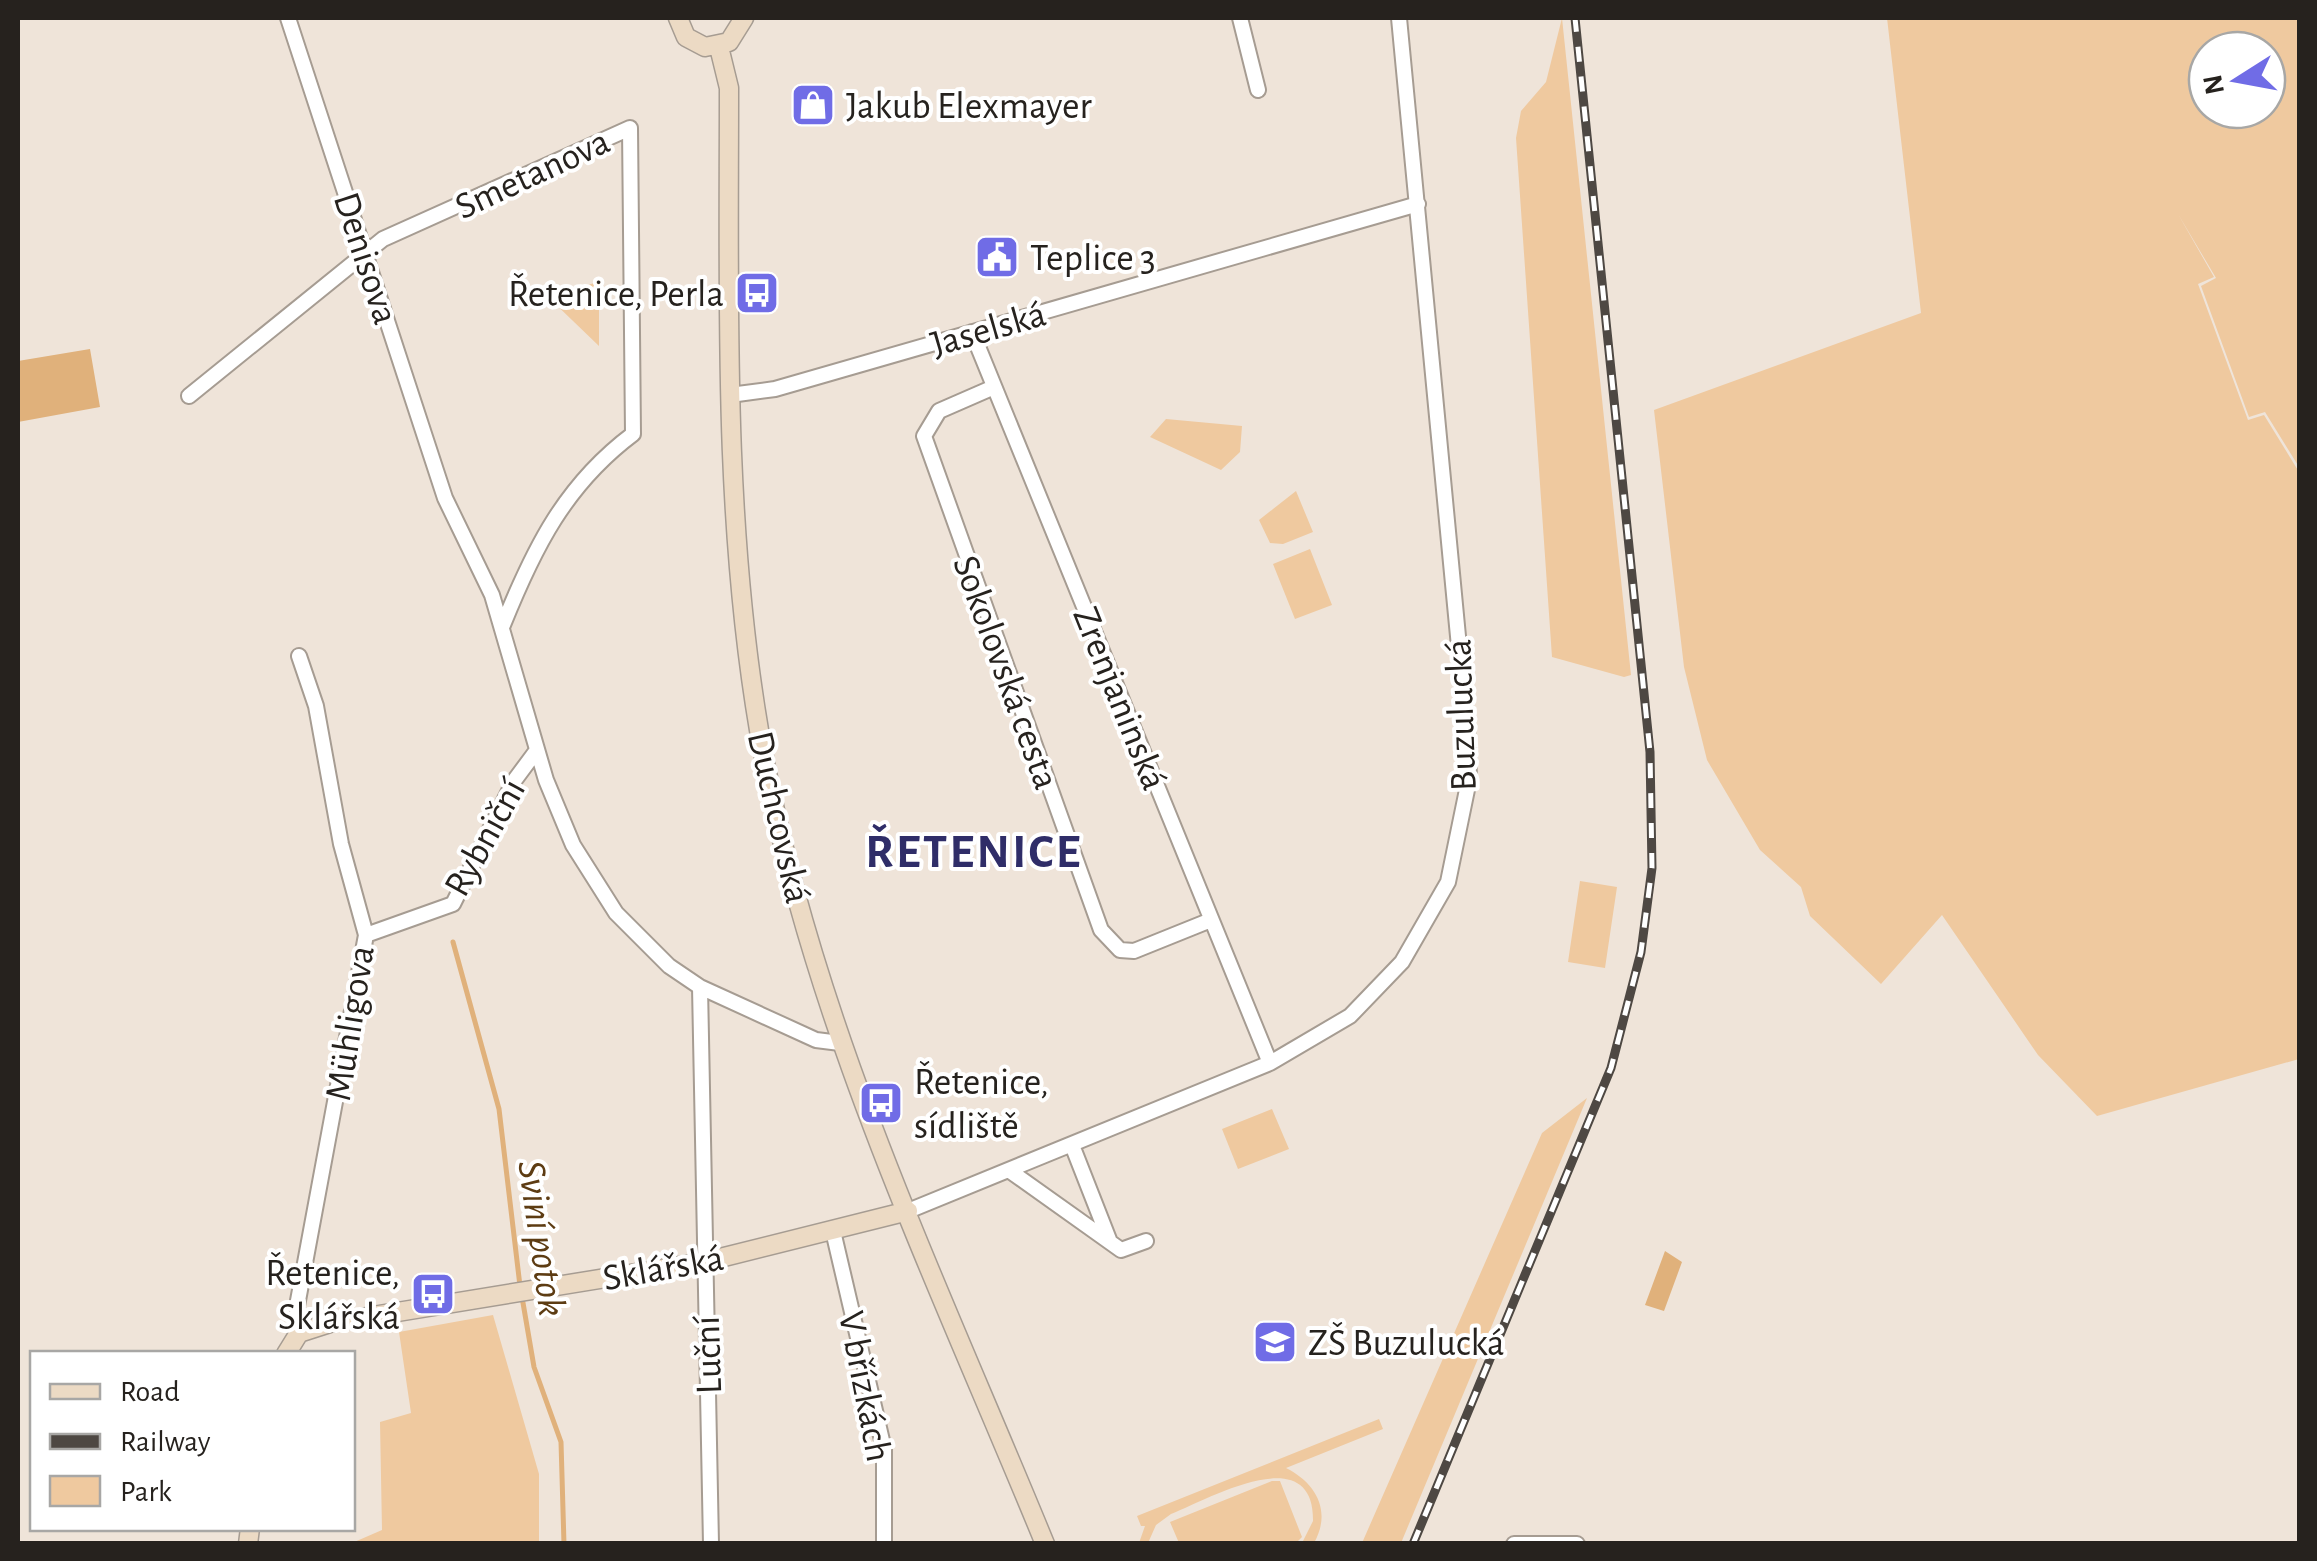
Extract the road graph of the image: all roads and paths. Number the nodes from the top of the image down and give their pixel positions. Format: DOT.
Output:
graph roads {
  1 [pos="288,18"];
  2 [pos="678,18"];
  3 [pos="744,18"];
  4 [pos="1240,18"];
  5 [pos="1399,18"];
  6 [pos="719,46"];
  7 [pos="1258,90"];
  8 [pos="1418,204"];
  9 [pos="365,253"];
  10 [pos="972,332"];
  11 [pos="994,387"];
  12 [pos="730,395"];
  13 [pos="188,396"];
  14 [pos="503,625"];
  15 [pos="299,656"];
  16 [pos="537,750"];
  17 [pos="1212,920"];
  18 [pos="366,935"];
  19 [pos="700,987"];
  20 [pos="840,1043"];
  21 [pos="1270,1063"];
  22 [pos="1072,1145"];
  23 [pos="1010,1170"];
  24 [pos="908,1211"];
  25 [pos="833,1230"];
  26 [pos="1146,1241"];
  27 [pos="1110,1242"];
  28 [pos="704,1262"];
  29 [pos="299,1333"];
  30 [pos="288,1351"];
  31 [pos="711,1544"];
  32 [pos="884,1544"];
  33 [pos="1045,1544"];
  34 [pos="1514,1544"];
  35 [pos="1577,1544"];
  1 -- 9 [label="street, Denisova"];
  2 -- 6 [label="main road"];
  3 -- 6 [label="main road"];
  4 -- 7 [label="street"];
  5 -- 8 [label="street, Buzulucká"];
  6 -- 12 [label="main road, Duchcovská"];
  8 -- 10 [label="street, Jaselská"];
  8 -- 21 [label="street, Buzulucká"];
  9 -- 13 [label="street, Smetanova"];
  9 -- 14 [label="street, Denisova"];
  9 -- 14 [label="street, Smetanova"];
  10 -- 11 [label="street, Zrenjaninská"];
  10 -- 12 [label="street, Jaselská"];
  11 -- 17 [label="street, Zrenjaninská"];
  11 -- 17 [label="street, Sokolovská cesta"];
  12 -- 20 [label="main road, Duchcovská"];
  14 -- 16 [label="street, Denisova"];
  15 -- 18 [label="street, Mühligova"];
  16 -- 18 [label="street, Rybniční"];
  16 -- 19 [label="street, Denisova"];
  17 -- 21 [label="street, Zrenjaninská"];
  18 -- 29 [label="street, Mühligova"];
  19 -- 20 [label="street, Denisova"];
  19 -- 28 [label="street, Luční"];
  20 -- 24 [label="main road, Duchcovská"];
  21 -- 22 [label="street, Buzulucká"];
  22 -- 23 [label="street, Buzulucká"];
  22 -- 27 [label="street"];
  23 -- 24 [label="street, Buzulucká"];
  23 -- 27 [label="street"];
  24 -- 25 [label="main road, Sklářská"];
  24 -- 33 [label="main road, Duchcovská"];
  25 -- 28 [label="main road, Sklářská"];
  25 -- 32 [label="street, V břízkách"];
  26 -- 27 [label="street"];
  28 -- 29 [label="main road, Sklářská"];
  28 -- 31 [label="street, Luční"];
  29 -- 30 [label="main road"];
  34 -- 35 [label="street"];
}
